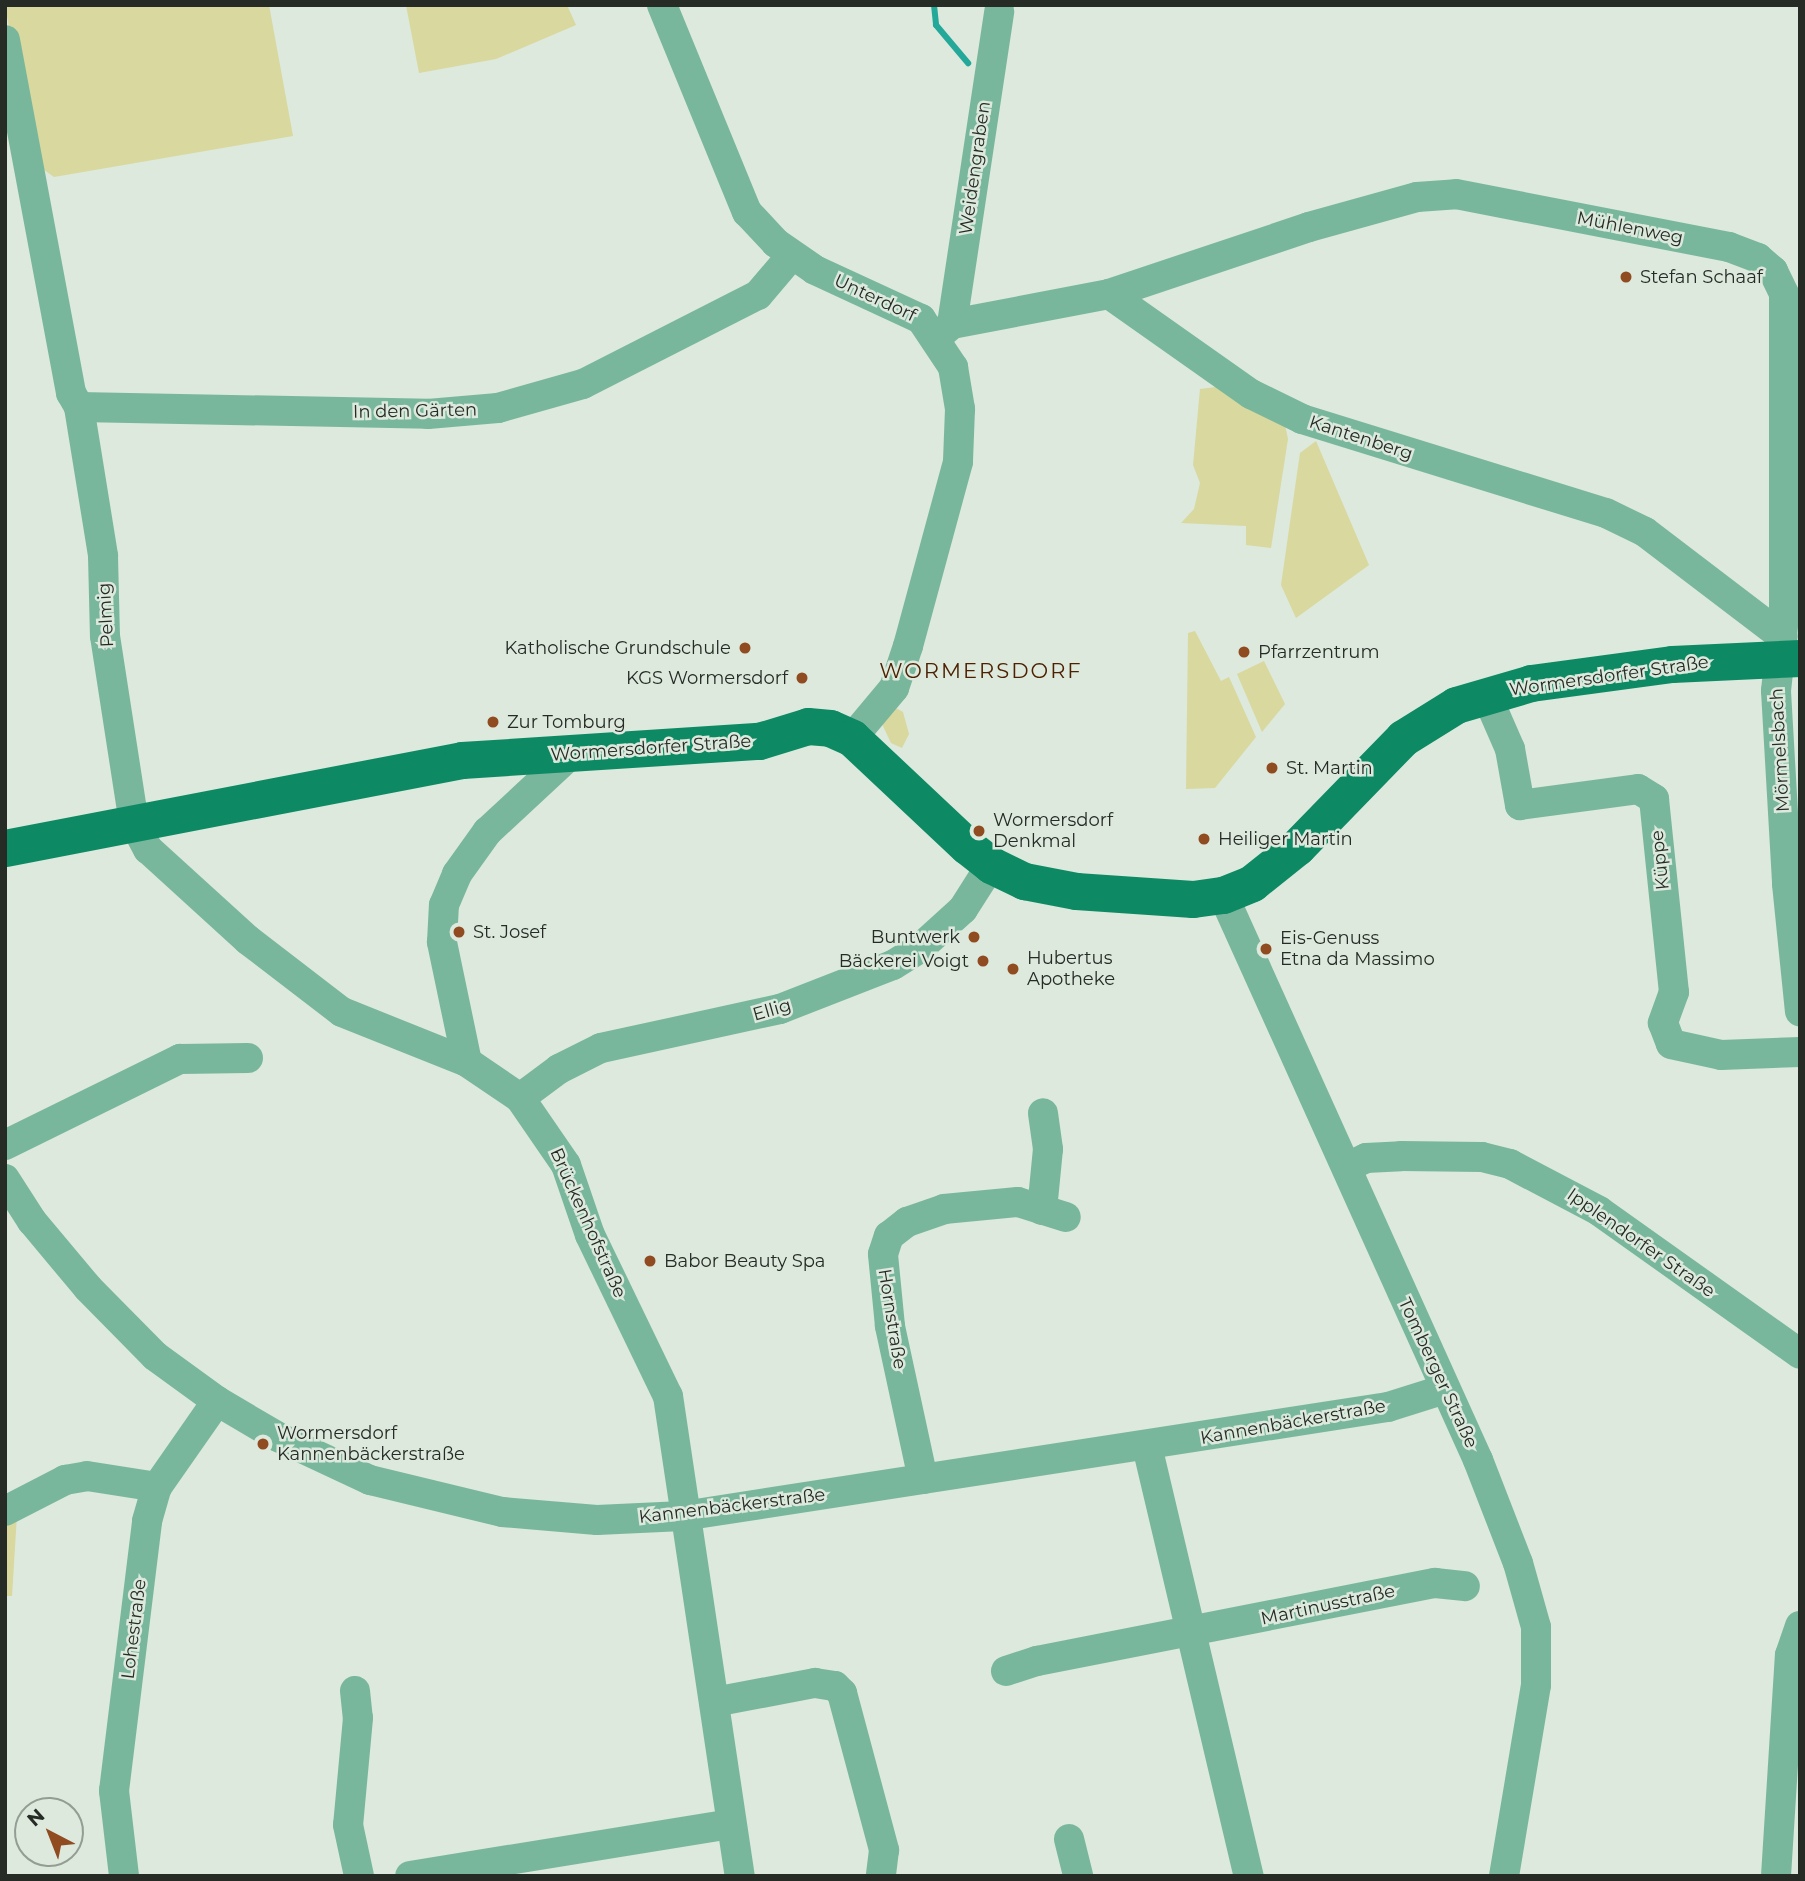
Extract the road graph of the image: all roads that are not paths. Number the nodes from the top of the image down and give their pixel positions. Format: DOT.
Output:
graph roads {
  1 [pos="662,5"];
  2 [pos="999,12"];
  3 [pos="5,40"];
  4 [pos="792,255"];
  5 [pos="1109,295"];
  6 [pos="945,331"];
  7 [pos="79,407"];
  8 [pos="1787,650"];
  9 [pos="1486,694"];
  10 [pos="852,738"];
  11 [pos="571,754"];
  12 [pos="134,823"];
  13 [pos="5,848"];
  14 [pos="990,865"];
  15 [pos="1223,895"];
  16 [pos="1800,1011"];
  17 [pos="1800,1052"];
  18 [pos="248,1058"];
  19 [pos="467,1062"];
  20 [pos="520,1098"];
  21 [pos="1043,1113"];
  22 [pos="5,1146"];
  23 [pos="1347,1167"];
  24 [pos="5,1179"];
  25 [pos="1800,1354"];
  26 [pos="1445,1389"];
  27 [pos="217,1401"];
  28 [pos="1147,1446"];
  29 [pos="923,1479"];
  30 [pos="157,1487"];
  31 [pos="5,1511"];
  32 [pos="683,1516"];
  33 [pos="1465,1586"];
  34 [pos="1800,1626"];
  35 [pos="1191,1633"];
  36 [pos="1006,1671"];
  37 [pos="355,1691"];
  38 [pos="714,1702"];
  39 [pos="1791,1773"];
  40 [pos="731,1824"];
  41 [pos="1069,1839"];
  42 [pos="124,1876"];
  43 [pos="359,1876"];
  44 [pos="410,1876"];
  45 [pos="740,1876"];
  46 [pos="881,1876"];
  47 [pos="1078,1876"];
  48 [pos="1250,1876"];
  49 [pos="1504,1876"];
  50 [pos="1776,1876"];
  1 -- 4 [label="street, Unterdorf"];
  2 -- 6 [label="street, Weidengraben"];
  3 -- 7 [label="street, Pelmig"];
  4 -- 6 [label="street, Unterdorf"];
  4 -- 7 [label="street, In den Gärten"];
  5 -- 6 [label="street"];
  5 -- 8 [label="street, Kantenberg"];
  5 -- 8 [label="street, Mühlenweg"];
  6 -- 10 [label="street, Unterdorf"];
  7 -- 12 [label="street, Pelmig"];
  8 -- 9 [label="main road, Wormersdorfer Straße"];
  8 -- 16 [label="street, Mörmelsbach"];
  9 -- 15 [label="main road, Wormersdorfer Straße"];
  9 -- 17 [label="street, Küppe"];
  10 -- 11 [label="main road, Wormersdorfer Straße"];
  10 -- 14 [label="main road, Wormersdorfer Straße"];
  11 -- 12 [label="main road, Wormersdorfer Straße"];
  11 -- 19 [label="street"];
  12 -- 13 [label="main road, Wormersdorfer Straße"];
  12 -- 19 [label="street, Brückenhofstraße"];
  14 -- 15 [label="main road, Wormersdorfer Straße"];
  14 -- 20 [label="street, Ellig"];
  15 -- 23 [label="street, Tomberger Straße"];
  18 -- 22 [label="street"];
  19 -- 20 [label="street, Brückenhofstraße"];
  20 -- 32 [label="street, Brückenhofstraße"];
  21 -- 29 [label="street, Hornstraße"];
  23 -- 25 [label="street, Ipplendorfer Straße"];
  23 -- 26 [label="street, Tomberger Straße"];
  24 -- 27 [label="street, Kannenbäckerstraße"];
  26 -- 28 [label="street, Kannenbäckerstraße"];
  26 -- 49 [label="street, Tomberger Straße"];
  27 -- 30 [label="street, Lohestraße"];
  27 -- 32 [label="street, Kannenbäckerstraße"];
  28 -- 29 [label="street, Kannenbäckerstraße"];
  28 -- 35 [label="street"];
  29 -- 32 [label="street, Kannenbäckerstraße"];
  30 -- 31 [label="street"];
  30 -- 42 [label="street, Lohestraße"];
  32 -- 38 [label="street, Brückenhofstraße"];
  33 -- 35 [label="street, Martinusstraße"];
  34 -- 39 [label="street"];
  35 -- 36 [label="street, Martinusstraße"];
  35 -- 48 [label="street"];
  37 -- 43 [label="street"];
  38 -- 40 [label="street, Brückenhofstraße"];
  38 -- 46 [label="street"];
  39 -- 50 [label="street"];
  40 -- 44 [label="street"];
  40 -- 45 [label="street, Brückenhofstraße"];
  41 -- 47 [label="street"];
}
